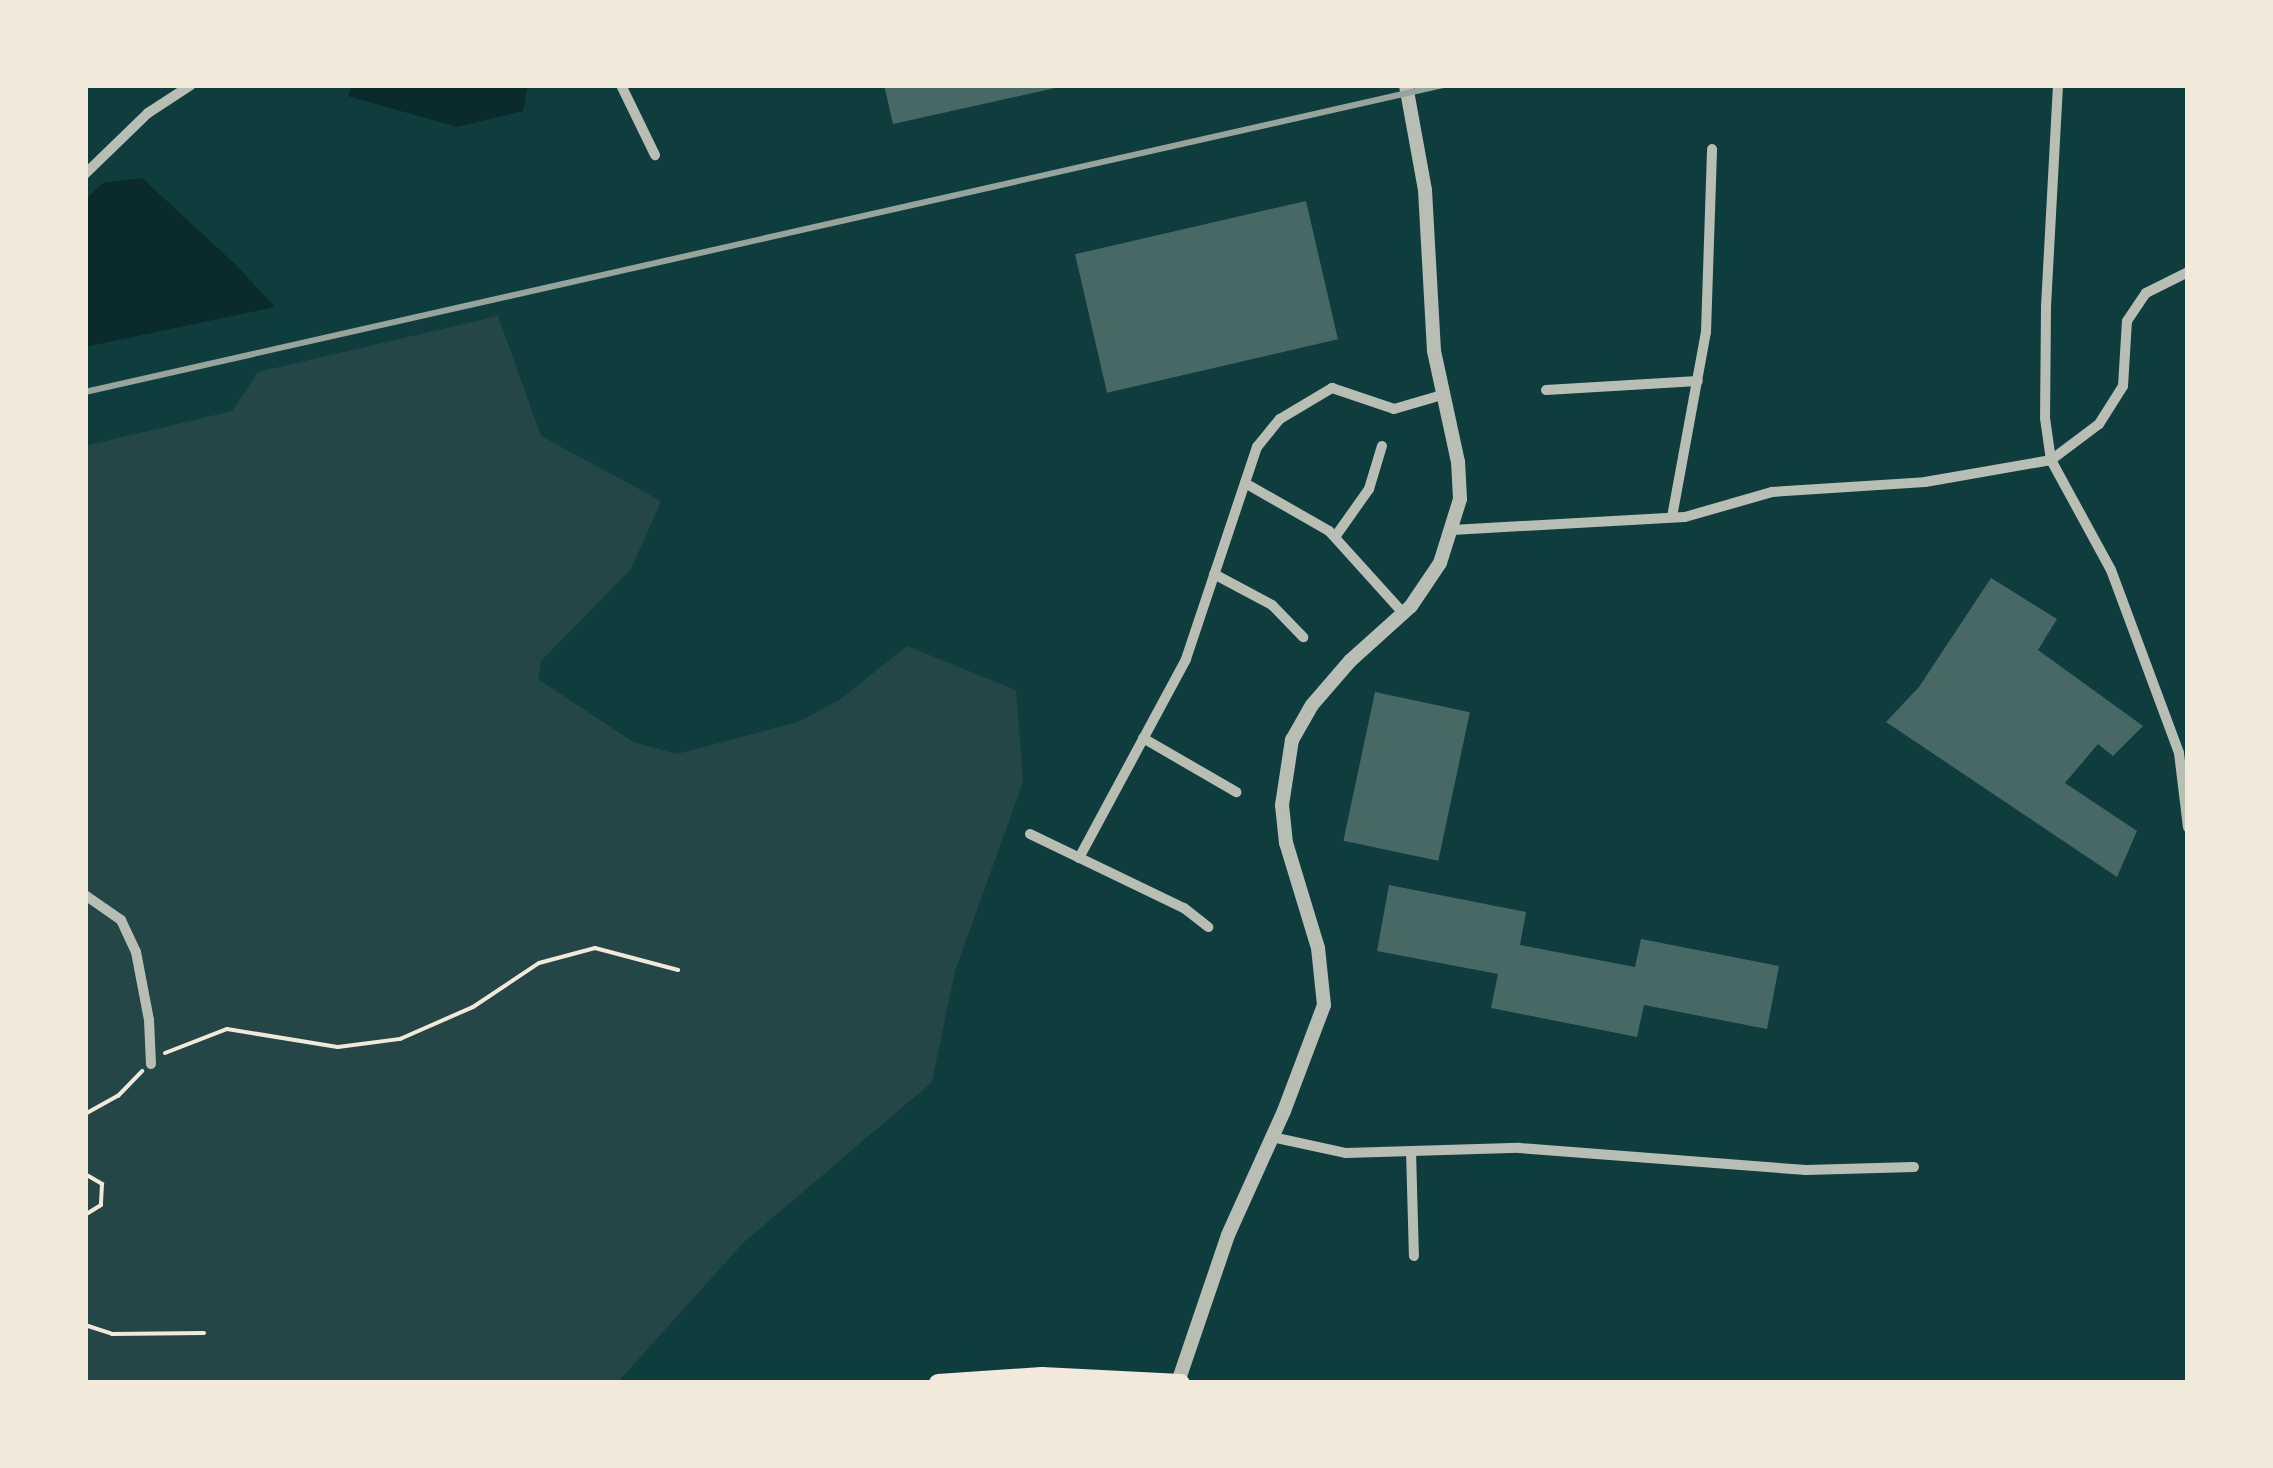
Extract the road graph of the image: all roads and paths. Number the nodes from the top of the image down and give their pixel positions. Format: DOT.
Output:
graph roads {
  1 [pos="191,85"];
  2 [pos="622,85"];
  3 [pos="1406,85"];
  4 [pos="2058,85"];
  5 [pos="1712,149"];
  6 [pos="655,155"];
  7 [pos="85,174"];
  8 [pos="2188,272"];
  9 [pos="1698,382"];
  10 [pos="1546,390"];
  11 [pos="1442,395"];
  12 [pos="1382,446"];
  13 [pos="2051,460"];
  14 [pos="1245,483"];
  15 [pos="1672,518"];
  16 [pos="1452,530"];
  17 [pos="1335,537"];
  18 [pos="1214,574"];
  19 [pos="1403,612"];
  20 [pos="1304,637"];
  21 [pos="1143,738"];
  22 [pos="1236,792"];
  23 [pos="2188,827"];
  24 [pos="1030,834"];
  25 [pos="1079,858"];
  26 [pos="85,896"];
  27 [pos="1208,928"];
  28 [pos="678,970"];
  29 [pos="152,1064"];
  30 [pos="85,1114"];
  31 [pos="1272,1137"];
  32 [pos="1411,1151"];
  33 [pos="1914,1168"];
  34 [pos="85,1174"];
  35 [pos="85,1214"];
  36 [pos="1414,1256"];
  37 [pos="85,1325"];
  38 [pos="204,1333"];
  39 [pos="995,1380"];
  40 [pos="938,1383"];
  41 [pos="1179,1383"];
  1 -- 7 [label="street"];
  2 -- 6 [label="street"];
  3 -- 11 [label="street"];
  4 -- 13 [label="street"];
  5 -- 9 [label="street"];
  8 -- 13 [label="street"];
  9 -- 10 [label="street"];
  9 -- 15 [label="street"];
  11 -- 14 [label="street"];
  11 -- 16 [label="street"];
  12 -- 17 [label="street"];
  13 -- 15 [label="street"];
  13 -- 23 [label="street"];
  14 -- 17 [label="street"];
  14 -- 18 [label="street"];
  15 -- 16 [label="street"];
  16 -- 19 [label="street"];
  17 -- 19 [label="street"];
  18 -- 20 [label="street"];
  18 -- 21 [label="street"];
  19 -- 31 [label="street"];
  21 -- 22 [label="street"];
  21 -- 25 [label="street"];
  24 -- 25 [label="street"];
  25 -- 27 [label="street"];
  26 -- 29 [label="street"];
  28 -- 29 [label="path"];
  29 -- 30 [label="path"];
  31 -- 32 [label="street"];
  31 -- 41 [label="street"];
  32 -- 33 [label="street"];
  32 -- 36 [label="street"];
  34 -- 35 [label="path"];
  37 -- 38 [label="path"];
  39 -- 40 [label="main road"];
  39 -- 41 [label="main road"];
}
